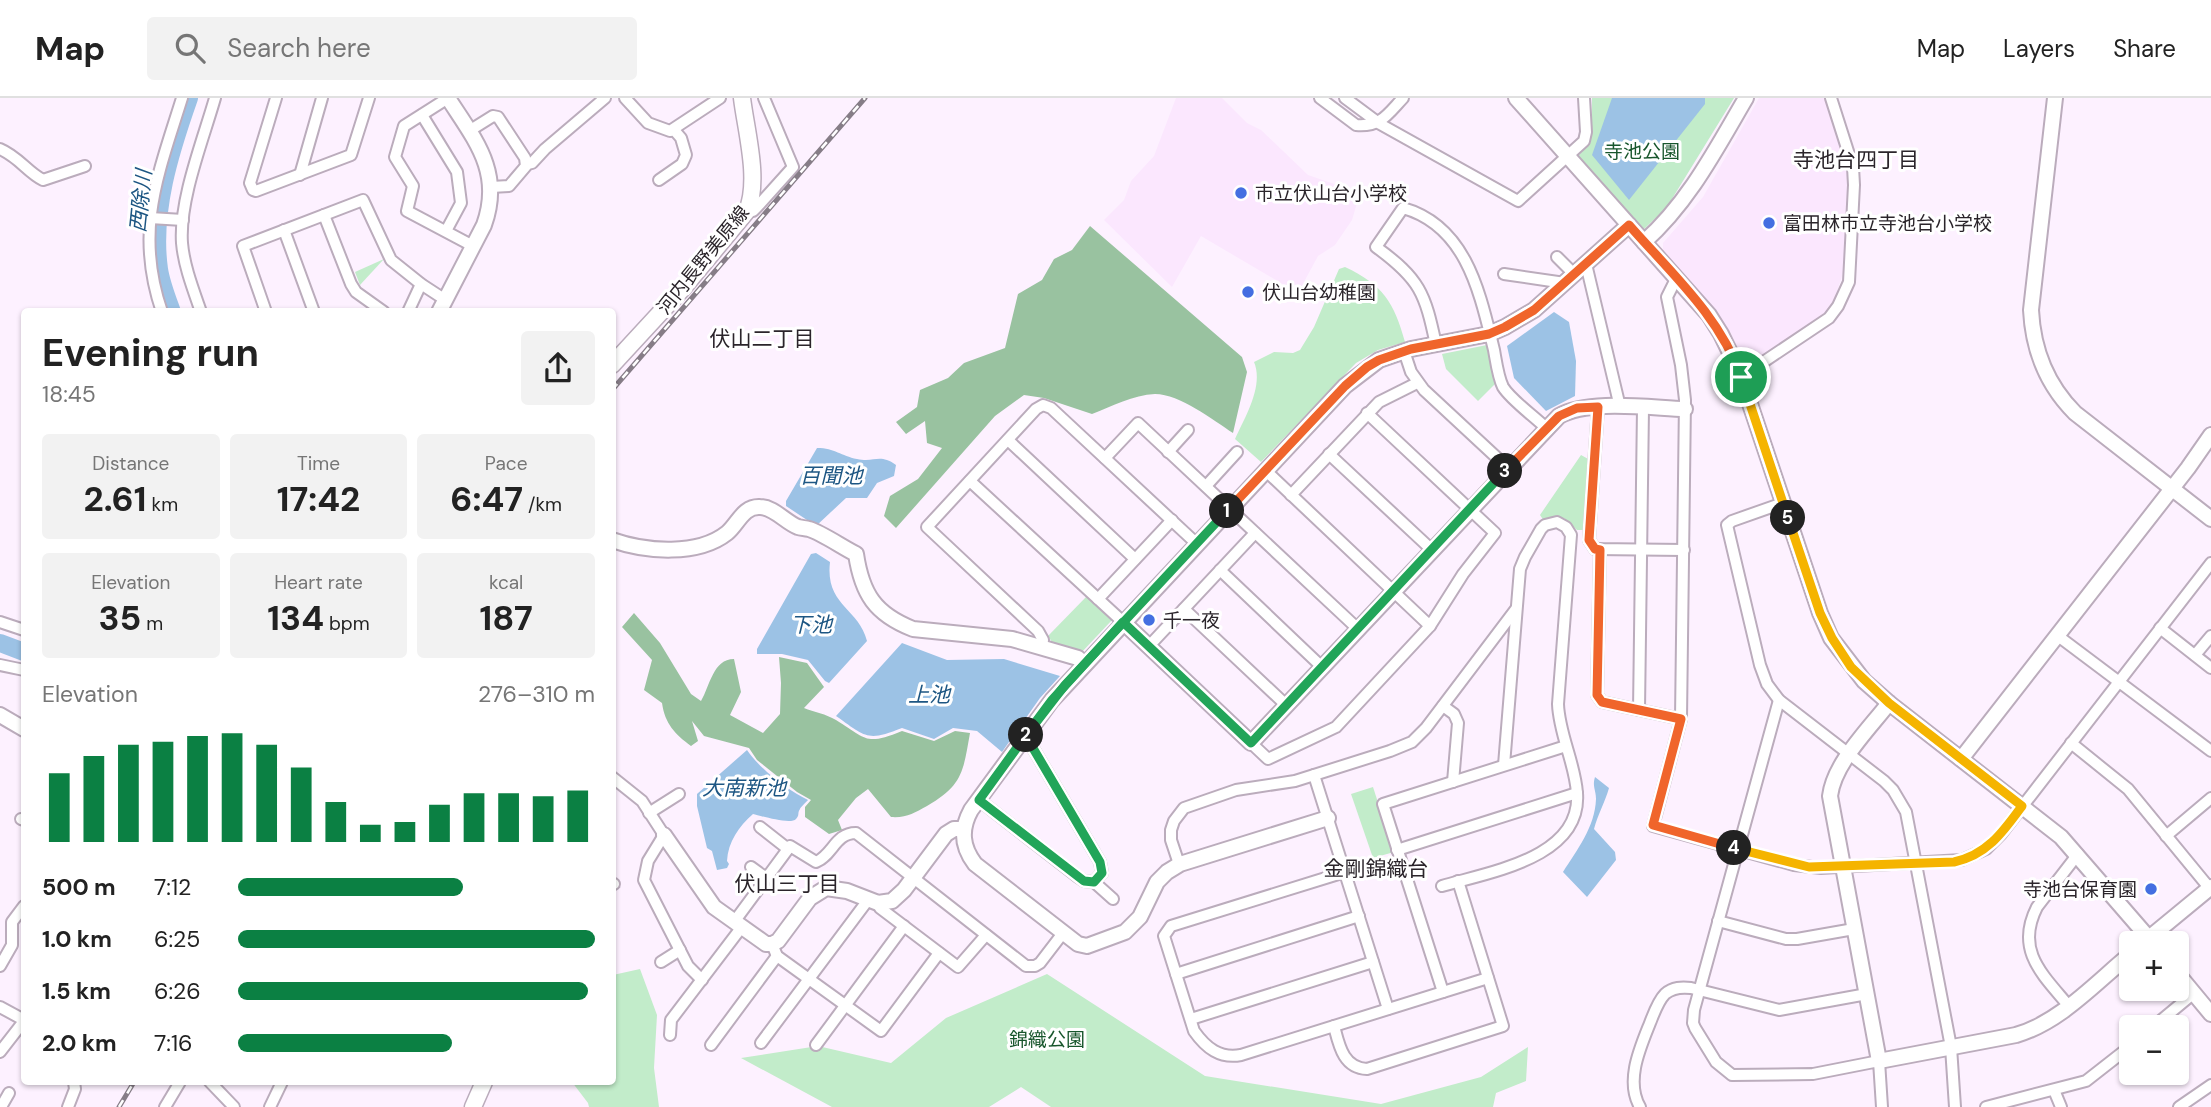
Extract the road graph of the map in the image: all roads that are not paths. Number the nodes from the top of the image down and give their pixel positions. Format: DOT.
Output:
graph roads {
  1 [pos="182,98"];
  2 [pos="215,98"];
  3 [pos="275,98"];
  4 [pos="322,98"];
  5 [pos="369,98"];
  6 [pos="448,98"];
  7 [pos="605,98"];
  8 [pos="625,98"];
  9 [pos="720,98"];
  10 [pos="742,98"];
  11 [pos="764,98"];
  12 [pos="1320,98"];
  13 [pos="1345,98"];
  14 [pos="1403,98"];
  15 [pos="1517,98"];
  16 [pos="1584,98"];
  17 [pos="1746,98"];
  18 [pos="1830,98"];
  19 [pos="2055,98"];
  20 [pos="422,115"];
  21 [pos="1379,123"];
  22 [pos="674,130"];
  23 [pos="469,131"];
  24 [pos="0,149"];
  25 [pos="1568,156"];
  26 [pos="527,164"];
  27 [pos="85,166"];
  28 [pos="300,174"];
  29 [pos="659,180"];
  30 [pos="491,187"];
  31 [pos="747,211"];
  32 [pos="324,215"];
  33 [pos="151,218"];
  34 [pos="181,220"];
  35 [pos="1629,225"];
  36 [pos="284,230"];
  37 [pos="446,232"];
  38 [pos="1644,242"];
  39 [pos="472,246"];
  40 [pos="1557,257"];
  41 [pos="1586,264"];
  42 [pos="1504,274"];
  43 [pos="1570,278"];
  44 [pos="1676,279"];
  45 [pos="421,284"];
  46 [pos="442,305"];
  47 [pos="161,308"];
  48 [pos="200,308"];
  49 [pos="265,308"];
  50 [pos="313,308"];
  51 [pos="378,308"];
  52 [pos="410,308"];
  53 [pos="1490,333"];
  54 [pos="1436,345"];
  55 [pos="1404,351"];
  56 [pos="616,361"];
  57 [pos="1741,377"];
  58 [pos="1417,383"];
  59 [pos="1598,407"];
  60 [pos="1620,407"];
  61 [pos="1643,408"];
  62 [pos="1685,409"];
  63 [pos="1367,413"];
  64 [pos="1546,428"];
  65 [pos="1188,430"];
  66 [pos="2211,435"];
  67 [pos="1007,440"];
  68 [pos="1168,452"];
  69 [pos="1237,452"];
  70 [pos="1329,454"];
  71 [pos="1105,458"];
  72 [pos="1507,468"];
  73 [pos="1265,470"];
  74 [pos="970,481"];
  75 [pos="1206,486"];
  76 [pos="2172,489"];
  77 [pos="1291,495"];
  78 [pos="1783,503"];
  79 [pos="1229,509"];
  80 [pos="1470,509"];
  81 [pos="2211,519"];
  82 [pos="1172,520"];
  83 [pos="1255,533"];
  84 [pos="616,541"];
  85 [pos="1197,544"];
  86 [pos="1432,550"];
  87 [pos="1600,550"];
  88 [pos="1641,550"];
  89 [pos="1684,550"];
  90 [pos="1135,559"];
  91 [pos="2211,563"];
  92 [pos="1220,570"];
  93 [pos="1393,591"];
  94 [pos="1098,599"];
  95 [pos="1517,608"];
  96 [pos="1184,609"];
  97 [pos="0,622"];
  98 [pos="1123,622"];
  99 [pos="1430,626"];
  100 [pos="2160,628"];
  101 [pos="1358,629"];
  102 [pos="21,630"];
  103 [pos="1500,631"];
  104 [pos="1514,635"];
  105 [pos="2057,636"];
  106 [pos="2211,636"];
  107 [pos="1149,646"];
  108 [pos="1042,648"];
  109 [pos="2195,655"];
  110 [pos="1084,664"];
  111 [pos="0,665"];
  112 [pos="1322,667"];
  113 [pos="2211,668"];
  114 [pos="21,669"];
  115 [pos="2118,682"];
  116 [pos="1779,700"];
  117 [pos="1889,703"];
  118 [pos="1286,705"];
  119 [pos="1443,706"];
  120 [pos="1639,710"];
  121 [pos="0,715"];
  122 [pos="1681,719"];
  123 [pos="21,727"];
  124 [pos="1024,738"];
  125 [pos="1251,743"];
  126 [pos="2071,743"];
  127 [pos="1566,746"];
  128 [pos="2211,751"];
  129 [pos="1849,755"];
  130 [pos="1961,759"];
  131 [pos="1504,765"];
  132 [pos="1314,775"];
  133 [pos="616,780"];
  134 [pos="1453,782"];
  135 [pos="1577,793"];
  136 [pos="679,794"];
  137 [pos="2211,798"];
  138 [pos="979,800"];
  139 [pos="2022,806"];
  140 [pos="649,813"];
  141 [pos="1328,818"];
  142 [pos="760,827"];
  143 [pos="964,829"];
  144 [pos="664,835"];
  145 [pos="2166,836"];
  146 [pos="788,849"];
  147 [pos="1738,849"];
  148 [pos="1397,850"];
  149 [pos="2078,854"];
  150 [pos="1179,864"];
  151 [pos="1917,864"];
  152 [pos="751,867"];
  153 [pos="1843,867"];
  154 [pos="1345,872"];
  155 [pos="913,877"];
  156 [pos="766,878"];
  157 [pos="1458,881"];
  158 [pos="1094,882"];
  159 [pos="1443,886"];
  160 [pos="2210,888"];
  161 [pos="1113,899"];
  162 [pos="873,901"];
  163 [pos="21,910"];
  164 [pos="1359,916"];
  165 [pos="1718,921"];
  166 [pos="737,925"];
  167 [pos="904,926"];
  168 [pos="1854,929"];
  169 [pos="2139,931"];
  170 [pos="2161,931"];
  171 [pos="1063,933"];
  172 [pos="986,935"];
  173 [pos="680,950"];
  174 [pos="775,950"];
  175 [pos="939,953"];
  176 [pos="661,962"];
  177 [pos="1373,962"];
  178 [pos="2119,964"];
  179 [pos="0,966"];
  180 [pos="1176,974"];
  181 [pos="809,978"];
  182 [pos="1488,978"];
  183 [pos="702,980"];
  184 [pos="2189,987"];
  185 [pos="1699,990"];
  186 [pos="1443,992"];
  187 [pos="2194,993"];
  188 [pos="1867,994"];
  189 [pos="845,1005"];
  190 [pos="2068,1005"];
  191 [pos="0,1007"];
  192 [pos="1388,1009"];
  193 [pos="2211,1014"];
  194 [pos="2167,1015"];
  195 [pos="21,1019"];
  196 [pos="1191,1019"];
  197 [pos="21,1025"];
  198 [pos="1334,1026"];
  199 [pos="15,1033"];
  200 [pos="670,1035"];
  201 [pos="21,1039"];
  202 [pos="761,1043"];
  203 [pos="711,1045"];
  204 [pos="816,1045"];
  205 [pos="1951,1047"];
  206 [pos="0,1052"];
  207 [pos="2119,1055"];
  208 [pos="1880,1060"];
  209 [pos="74,1085"];
  210 [pos="178,1085"];
  211 [pos="213,1085"];
  212 [pos="281,1085"];
  213 [pos="483,1085"];
  214 [pos="2211,1085"];
  215 [pos="2054,1090"];
  216 [pos="9,1093"];
  217 [pos="2005,1105"];
  218 [pos="1,1107"];
  219 [pos="68,1107"];
  220 [pos="165,1107"];
  221 [pos="234,1107"];
  222 [pos="270,1107"];
  223 [pos="473,1107"];
  224 [pos="1640,1107"];
  225 [pos="1882,1107"];
  226 [pos="1955,1107"];
  227 [pos="1986,1107"];
  228 [pos="2061,1107"];
  229 [pos="2179,1107"];
  1 -- 33 [label="street"];
  2 -- 34 [label="street"];
  3 -- 28 [label="street"];
  4 -- 28 [label="street"];
  5 -- 28 [label="street"];
  6 -- 20 [label="street"];
  6 -- 23 [label="street"];
  7 -- 26 [label="street"];
  8 -- 22 [label="street"];
  9 -- 22 [label="street"];
  10 -- 31 [label="main road, 河内長野美原線"];
  11 -- 31 [label="street"];
  12 -- 21 [label="street"];
  13 -- 21 [label="street"];
  14 -- 21 [label="street"];
  15 -- 25 [label="street"];
  16 -- 25 [label="street"];
  17 -- 38 [label="street"];
  18 -- 57 [label="street"];
  19 -- 76 [label="street"];
  20 -- 37 [label="street"];
  20 -- 37 [label="street"];
  21 -- 25 [label="street"];
  22 -- 29 [label="street"];
  23 -- 26 [label="street"];
  23 -- 30 [label="street"];
  24 -- 27 [label="street"];
  25 -- 35 [label="street"];
  26 -- 30 [label="street"];
  30 -- 39 [label="street"];
  31 -- 56 [label="main road, 河内長野美原線"];
  32 -- 36 [label="street"];
  32 -- 45 [label="street"];
  32 -- 51 [label="street"];
  33 -- 34 [label="street"];
  33 -- 47 [label="street"];
  34 -- 48 [label="street"];
  35 -- 38 [label="street"];
  35 -- 41 [label="street"];
  36 -- 49 [label="street"];
  36 -- 50 [label="street"];
  37 -- 39 [label="street"];
  38 -- 44 [label="street"];
  39 -- 46 [label="street"];
  40 -- 43 [label="street"];
  41 -- 43 [label="street"];
  41 -- 60 [label="street"];
  42 -- 43 [label="street"];
  43 -- 53 [label="street"];
  44 -- 57 [label="street"];
  44 -- 62 [label="street"];
  45 -- 46 [label="street"];
  45 -- 52 [label="street"];
  53 -- 54 [label="street"];
  53 -- 54 [label="street"];
  53 -- 64 [label="street"];
  54 -- 55 [label="street"];
  55 -- 58 [label="street"];
  55 -- 73 [label="street"];
  57 -- 78 [label="street"];
  58 -- 63 [label="street"];
  58 -- 72 [label="street"];
  59 -- 60 [label="street"];
  59 -- 64 [label="street"];
  59 -- 87 [label="street"];
  60 -- 61 [label="street"];
  61 -- 62 [label="street"];
  61 -- 88 [label="street"];
  62 -- 89 [label="street"];
  63 -- 70 [label="street"];
  63 -- 80 [label="street"];
  64 -- 72 [label="street"];
  65 -- 68 [label="street"];
  66 -- 76 [label="street"];
  67 -- 71 [label="street"];
  67 -- 74 [label="street"];
  67 -- 90 [label="street"];
  68 -- 71 [label="street"];
  68 -- 75 [label="street"];
  69 -- 75 [label="street"];
  70 -- 77 [label="street"];
  70 -- 86 [label="street"];
  71 -- 82 [label="street"];
  72 -- 80 [label="street"];
  73 -- 77 [label="street"];
  73 -- 79 [label="street"];
  74 -- 94 [label="street"];
  74 -- 108 [label="street"];
  75 -- 79 [label="street"];
  76 -- 81 [label="street"];
  76 -- 105 [label="street"];
  77 -- 93 [label="street"];
  78 -- 116 [label="street"];
  78 -- 117 [label="street"];
  79 -- 83 [label="street"];
  79 -- 85 [label="street"];
  80 -- 86 [label="street"];
  80 -- 99 [label="street"];
  82 -- 85 [label="street"];
  82 -- 90 [label="street"];
  83 -- 92 [label="street"];
  83 -- 101 [label="street"];
  84 -- 108 [label="street"];
  85 -- 98 [label="street"];
  86 -- 93 [label="street"];
  87 -- 88 [label="street"];
  87 -- 120 [label="street"];
  88 -- 89 [label="street"];
  88 -- 120 [label="street"];
  89 -- 122 [label="street"];
  90 -- 94 [label="street"];
  91 -- 100 [label="street"];
  92 -- 96 [label="street"];
  92 -- 112 [label="street"];
  93 -- 99 [label="street"];
  93 -- 101 [label="street"];
  94 -- 98 [label="street"];
  95 -- 103 [label="street"];
  95 -- 104 [label="street"];
  95 -- 127 [label="street"];
  96 -- 107 [label="street"];
  96 -- 118 [label="street"];
  97 -- 102 [label="street"];
  98 -- 107 [label="street"];
  98 -- 110 [label="street"];
  99 -- 125 [label="street"];
  100 -- 109 [label="street"];
  100 -- 115 [label="street"];
  101 -- 112 [label="street"];
  103 -- 104 [label="street"];
  103 -- 119 [label="street"];
  104 -- 131 [label="street"];
  105 -- 115 [label="street"];
  105 -- 130 [label="street"];
  106 -- 109 [label="street"];
  107 -- 125 [label="street"];
  108 -- 110 [label="street"];
  109 -- 113 [label="street"];
  110 -- 124 [label="street"];
  111 -- 114 [label="street"];
  112 -- 118 [label="street"];
  115 -- 126 [label="street"];
  115 -- 128 [label="street"];
  116 -- 129 [label="street"];
  116 -- 147 [label="street"];
  117 -- 129 [label="street"];
  117 -- 130 [label="street"];
  118 -- 125 [label="street"];
  119 -- 132 [label="street"];
  119 -- 134 [label="street"];
  120 -- 122 [label="street"];
  121 -- 123 [label="street"];
  122 -- 147 [label="street"];
  124 -- 138 [label="street"];
  124 -- 158 [label="street"];
  126 -- 139 [label="street"];
  126 -- 145 [label="street"];
  127 -- 131 [label="street"];
  127 -- 135 [label="street"];
  129 -- 151 [label="street"];
  129 -- 153 [label="street"];
  130 -- 139 [label="street"];
  131 -- 134 [label="street"];
  132 -- 141 [label="street"];
  132 -- 150 [label="street"];
  133 -- 140 [label="street"];
  134 -- 148 [label="street"];
  135 -- 148 [label="street"];
  135 -- 157 [label="street"];
  136 -- 140 [label="street"];
  137 -- 145 [label="street"];
  138 -- 143 [label="street"];
  138 -- 158 [label="street"];
  139 -- 149 [label="street"];
  139 -- 151 [label="street"];
  140 -- 144 [label="street"];
  141 -- 150 [label="street"];
  141 -- 154 [label="street"];
  142 -- 146 [label="street"];
  143 -- 155 [label="street"];
  143 -- 171 [label="street"];
  144 -- 166 [label="street"];
  144 -- 173 [label="street"];
  145 -- 160 [label="street"];
  146 -- 155 [label="street"];
  146 -- 156 [label="street"];
  147 -- 153 [label="street"];
  147 -- 165 [label="street"];
  148 -- 186 [label="street"];
  149 -- 169 [label="street"];
  149 -- 190 [label="street"];
  150 -- 171 [label="street"];
  151 -- 153 [label="street"];
  151 -- 205 [label="street"];
  152 -- 156 [label="street"];
  153 -- 168 [label="street"];
  154 -- 164 [label="street"];
  154 -- 180 [label="street"];
  155 -- 162 [label="street"];
  155 -- 172 [label="street"];
  156 -- 166 [label="street"];
  157 -- 159 [label="street"];
  157 -- 182 [label="street"];
  158 -- 161 [label="street"];
  160 -- 170 [label="street"];
  162 -- 167 [label="street"];
  162 -- 174 [label="street"];
  162 -- 181 [label="street"];
  163 -- 179 [label="street"];
  164 -- 177 [label="street"];
  164 -- 180 [label="street"];
  165 -- 168 [label="street"];
  165 -- 185 [label="street"];
  166 -- 174 [label="street"];
  166 -- 183 [label="street"];
  167 -- 175 [label="street"];
  167 -- 189 [label="street"];
  168 -- 188 [label="street"];
  171 -- 172 [label="street"];
  172 -- 175 [label="street"];
  173 -- 176 [label="street"];
  173 -- 183 [label="street"];
  174 -- 181 [label="street"];
  174 -- 203 [label="street"];
  175 -- 189 [label="street"];
  177 -- 192 [label="street"];
  177 -- 196 [label="street"];
  178 -- 190 [label="street"];
  180 -- 196 [label="street"];
  181 -- 189 [label="street"];
  181 -- 202 [label="street"];
  182 -- 186 [label="street"];
  182 -- 198 [label="street"];
  183 -- 200 [label="street"];
  184 -- 187 [label="street"];
  185 -- 188 [label="street"];
  185 -- 208 [label="street"];
  185 -- 224 [label="street"];
  186 -- 192 [label="street"];
  187 -- 193 [label="street"];
  187 -- 194 [label="street"];
  188 -- 208 [label="street"];
  189 -- 204 [label="street"];
  190 -- 205 [label="street"];
  191 -- 195 [label="street"];
  192 -- 198 [label="street"];
  196 -- 198 [label="street"];
  197 -- 199 [label="street"];
  199 -- 201 [label="street"];
  199 -- 206 [label="street"];
  205 -- 208 [label="street"];
  205 -- 226 [label="street"];
  207 -- 215 [label="street"];
  208 -- 225 [label="street"];
  209 -- 219 [label="street"];
  210 -- 220 [label="street"];
  211 -- 221 [label="street"];
  212 -- 222 [label="street"];
  213 -- 223 [label="main road"];
  214 -- 229 [label="street"];
  215 -- 217 [label="street"];
  215 -- 228 [label="street"];
  216 -- 218 [label="street"];
  217 -- 227 [label="street"];
}
